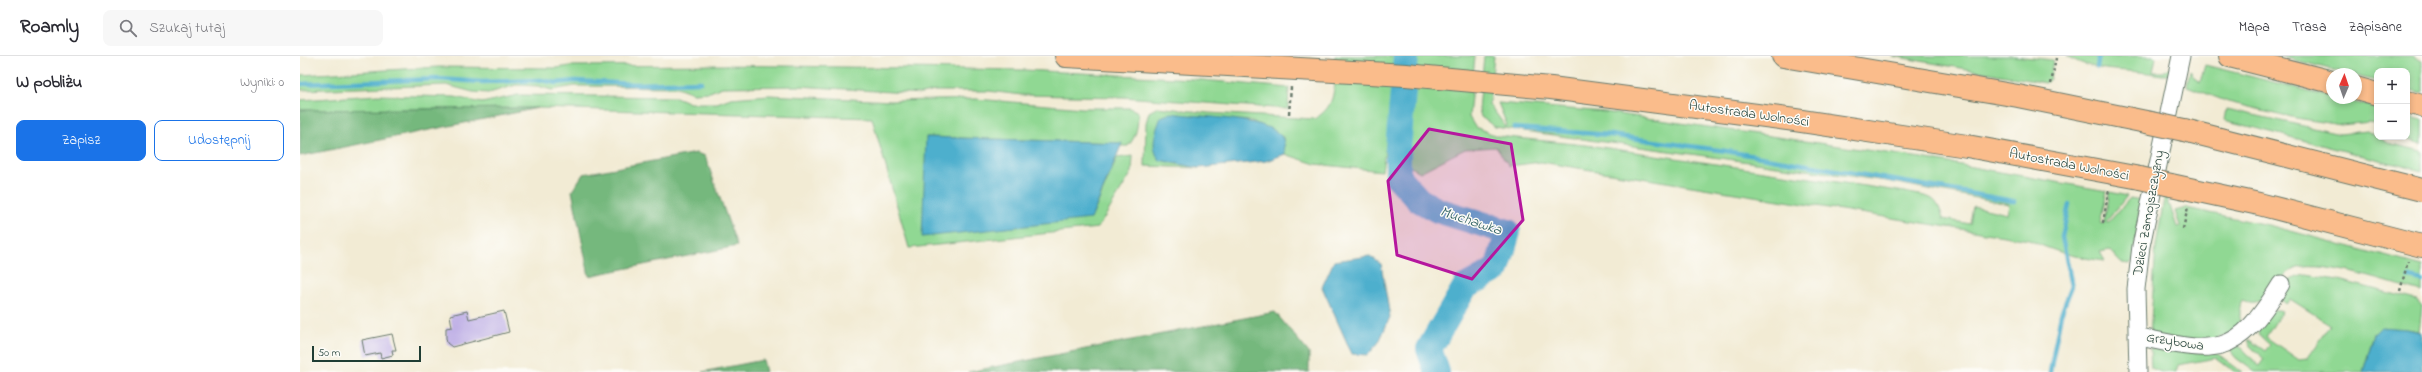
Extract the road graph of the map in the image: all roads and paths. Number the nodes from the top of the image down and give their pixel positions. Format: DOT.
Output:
graph roads {
  1 [pos="1066,56"];
  2 [pos="1783,56"];
  3 [pos="2181,56"];
  4 [pos="2230,56"];
  5 [pos="2056,58"];
  6 [pos="1293,68"];
  7 [pos="2326,80"];
  8 [pos="2051,84"];
  9 [pos="2362,90"];
  10 [pos="2374,93"];
  11 [pos="2410,103"];
  12 [pos="2422,106"];
  13 [pos="1289,114"];
  14 [pos="2180,187"];
  15 [pos="2109,189"];
  16 [pos="2422,190"];
  17 [pos="2103,223"];
  18 [pos="2183,229"];
  19 [pos="2417,244"];
  20 [pos="2281,284"];
  21 [pos="2400,291"];
  22 [pos="2137,336"];
  23 [pos="2138,372"];
  1 -- 6 [label="main road, Autostrada Wolności"];
  2 -- 16 [label="main road, bridge"];
  3 -- 22 [label="street, Dzieci Zamojszczyzny"];
  4 -- 7 [label="main road"];
  5 -- 8 [label="path"];
  6 -- 13 [label="path"];
  6 -- 14 [label="main road, Autostrada Wolności, bridge"];
  9 -- 10 [label="main road"];
  11 -- 12 [label="main road"];
  14 -- 18 [label="path"];
  14 -- 19 [label="main road, Autostrada Wolności"];
  15 -- 17 [label="path"];
  19 -- 21 [label="path"];
  20 -- 22 [label="street, Grzybowa"];
  22 -- 23 [label="street, Dzieci Zamojszczyzny"];
}
